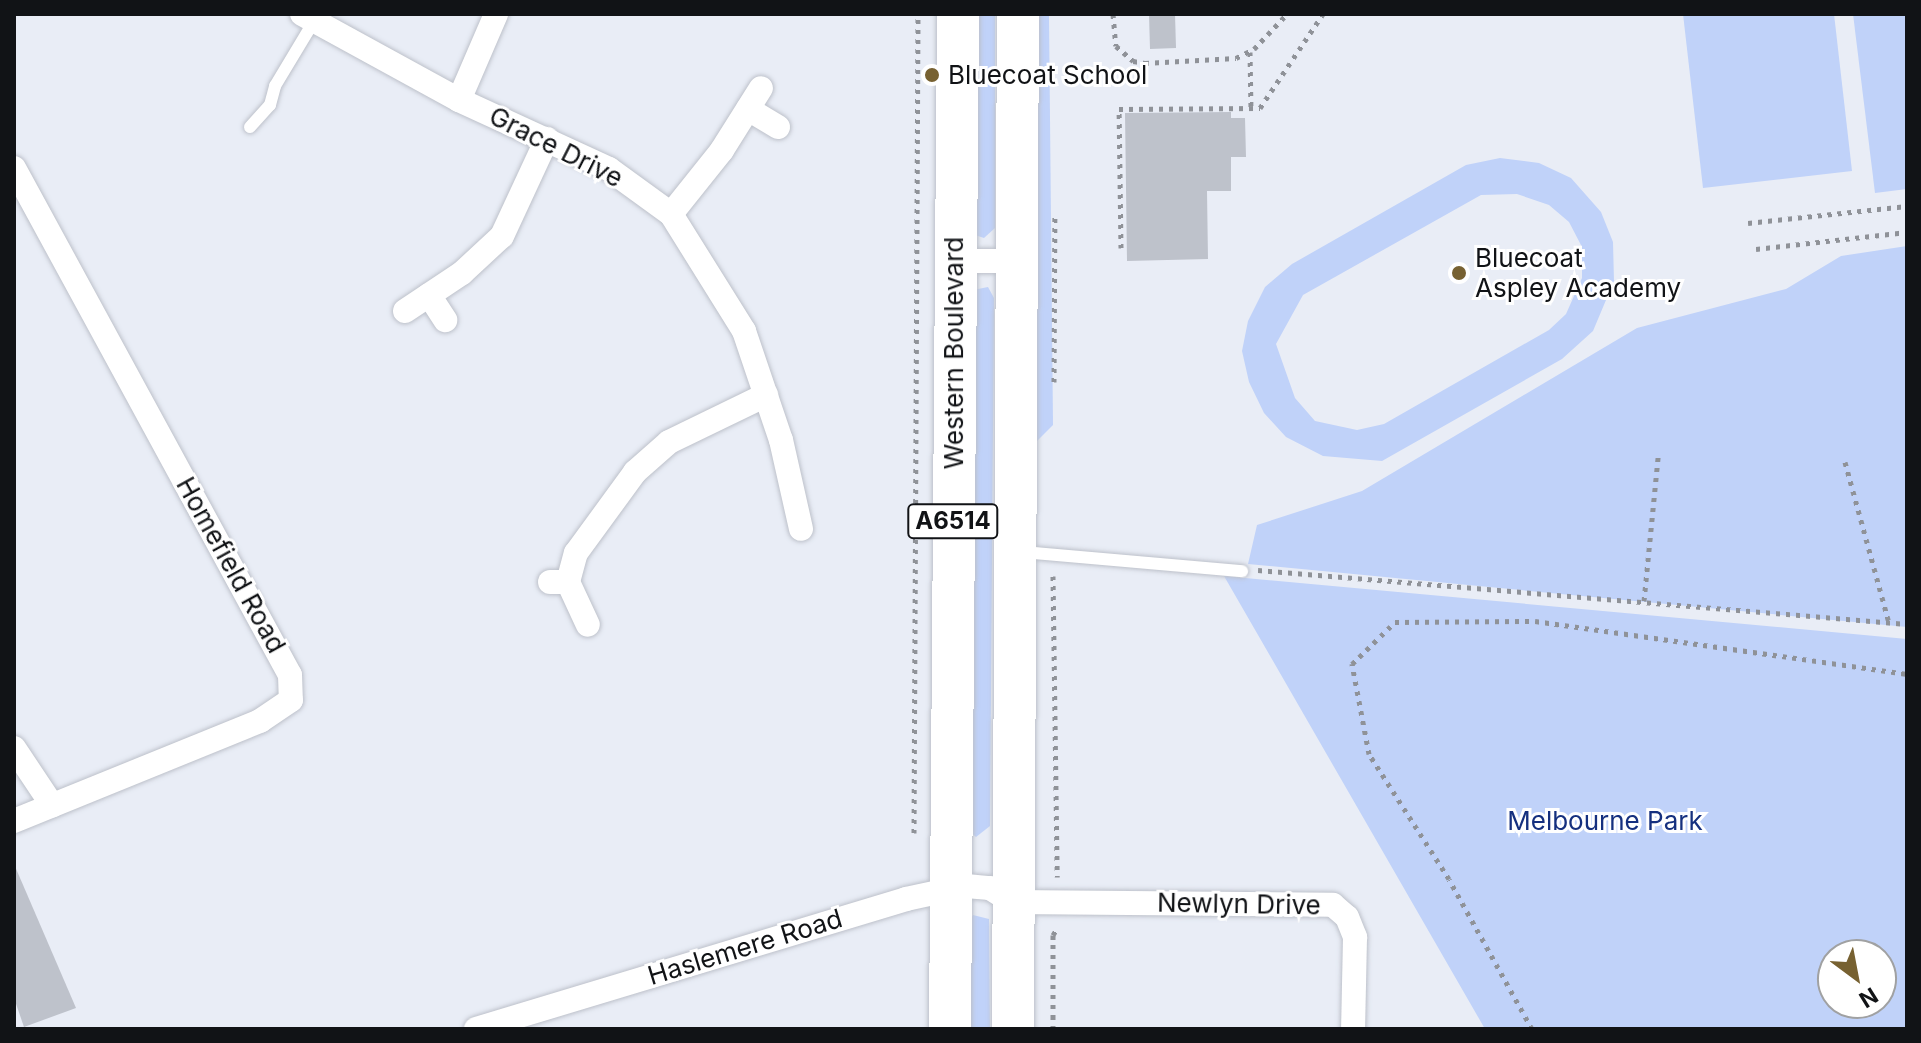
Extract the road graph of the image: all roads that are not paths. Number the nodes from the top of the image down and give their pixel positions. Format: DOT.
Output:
graph roads {
  1 [pos="496,14"];
  2 [pos="958,14"];
  3 [pos="1018,14"];
  4 [pos="308,18"];
  5 [pos="459,100"];
  6 [pos="250,127"];
  7 [pos="778,127"];
  8 [pos="547,139"];
  9 [pos="14,168"];
  10 [pos="671,214"];
  11 [pos="954,261"];
  12 [pos="1017,261"];
  13 [pos="429,295"];
  14 [pos="405,311"];
  15 [pos="445,320"];
  16 [pos="766,395"];
  17 [pos="801,529"];
  18 [pos="1015,552"];
  19 [pos="1242,571"];
  20 [pos="588,625"];
  21 [pos="14,748"];
  22 [pos="52,805"];
  23 [pos="14,821"];
  24 [pos="951,886"];
  25 [pos="1012,902"];
  26 [pos="476,1029"];
  27 [pos="950,1029"];
  28 [pos="1013,1029"];
  29 [pos="1353,1029"];
  1 -- 5 [label="street"];
  2 -- 11 [label="highway, Western Boulevard / A6514"];
  3 -- 12 [label="highway, A6514"];
  4 -- 5 [label="street, Grace Drive"];
  4 -- 6 [label="lane"];
  5 -- 8 [label="street, Grace Drive"];
  7 -- 10 [label="street"];
  8 -- 10 [label="street, Grace Drive"];
  8 -- 13 [label="street"];
  9 -- 22 [label="street, Homefield Road"];
  10 -- 16 [label="street, Grace Drive"];
  11 -- 12 [label="street"];
  11 -- 24 [label="highway, Western Boulevard / A6514"];
  12 -- 18 [label="highway, A6514"];
  13 -- 14 [label="street"];
  13 -- 15 [label="street"];
  16 -- 17 [label="street, Grace Drive"];
  16 -- 20 [label="street"];
  18 -- 19 [label="lane"];
  18 -- 25 [label="highway, A6514"];
  21 -- 22 [label="street"];
  22 -- 23 [label="street, Homefield Road"];
  24 -- 25 [label="street, Haslemere Road"];
  24 -- 26 [label="street, Haslemere Road"];
  24 -- 27 [label="highway, Western Boulevard / A6514"];
  25 -- 28 [label="highway, A6514"];
  25 -- 29 [label="street, Newlyn Drive"];
}
